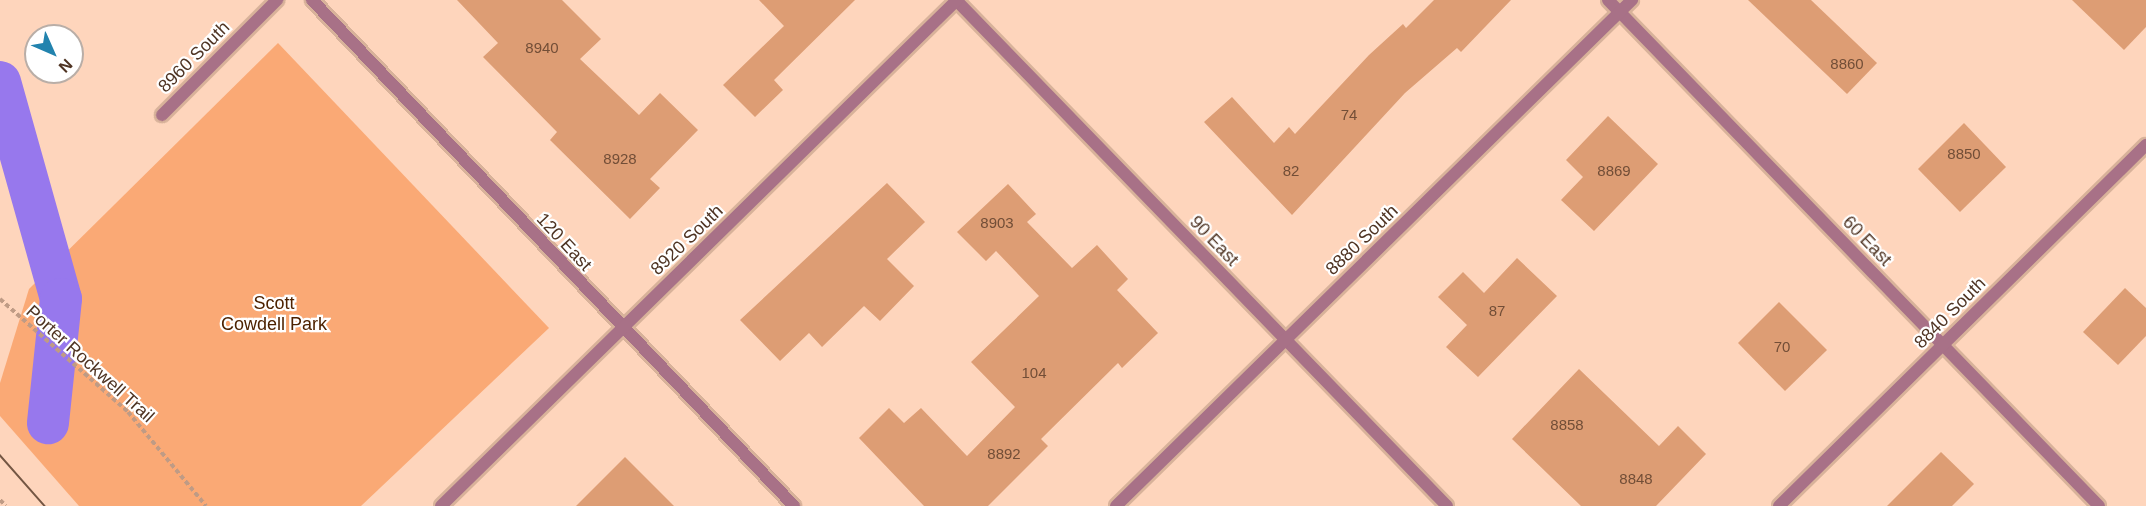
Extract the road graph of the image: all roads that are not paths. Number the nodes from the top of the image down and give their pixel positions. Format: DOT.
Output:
graph roads {
  1 [pos="277,0"];
  2 [pos="312,0"];
  3 [pos="957,0"];
  4 [pos="1608,0"];
  5 [pos="1632,0"];
  6 [pos="1620,12"];
  7 [pos="162,115"];
  8 [pos="2146,145"];
  9 [pos="622,329"];
  10 [pos="1286,340"];
  11 [pos="1943,345"];
  12 [pos="441,506"];
  13 [pos="794,506"];
  14 [pos="1116,506"];
  15 [pos="1447,506"];
  16 [pos="1779,506"];
  17 [pos="2099,506"];
  1 -- 7 [label="street, 8960 South"];
  2 -- 9 [label="street, 120 East"];
  3 -- 9 [label="street, 8920 South"];
  3 -- 10 [label="street, 90 East"];
  4 -- 6 [label="street, 60 East"];
  5 -- 6 [label="street, 8880 South"];
  6 -- 10 [label="street, 8880 South"];
  6 -- 11 [label="street, 60 East"];
  8 -- 11 [label="street, 8840 South"];
  9 -- 12 [label="street, 8920 South"];
  9 -- 13 [label="street, 120 East"];
  10 -- 14 [label="street, 8880 South"];
  10 -- 15 [label="street, 90 East"];
  11 -- 16 [label="street, 8840 South"];
  11 -- 17 [label="street, 60 East"];
}
